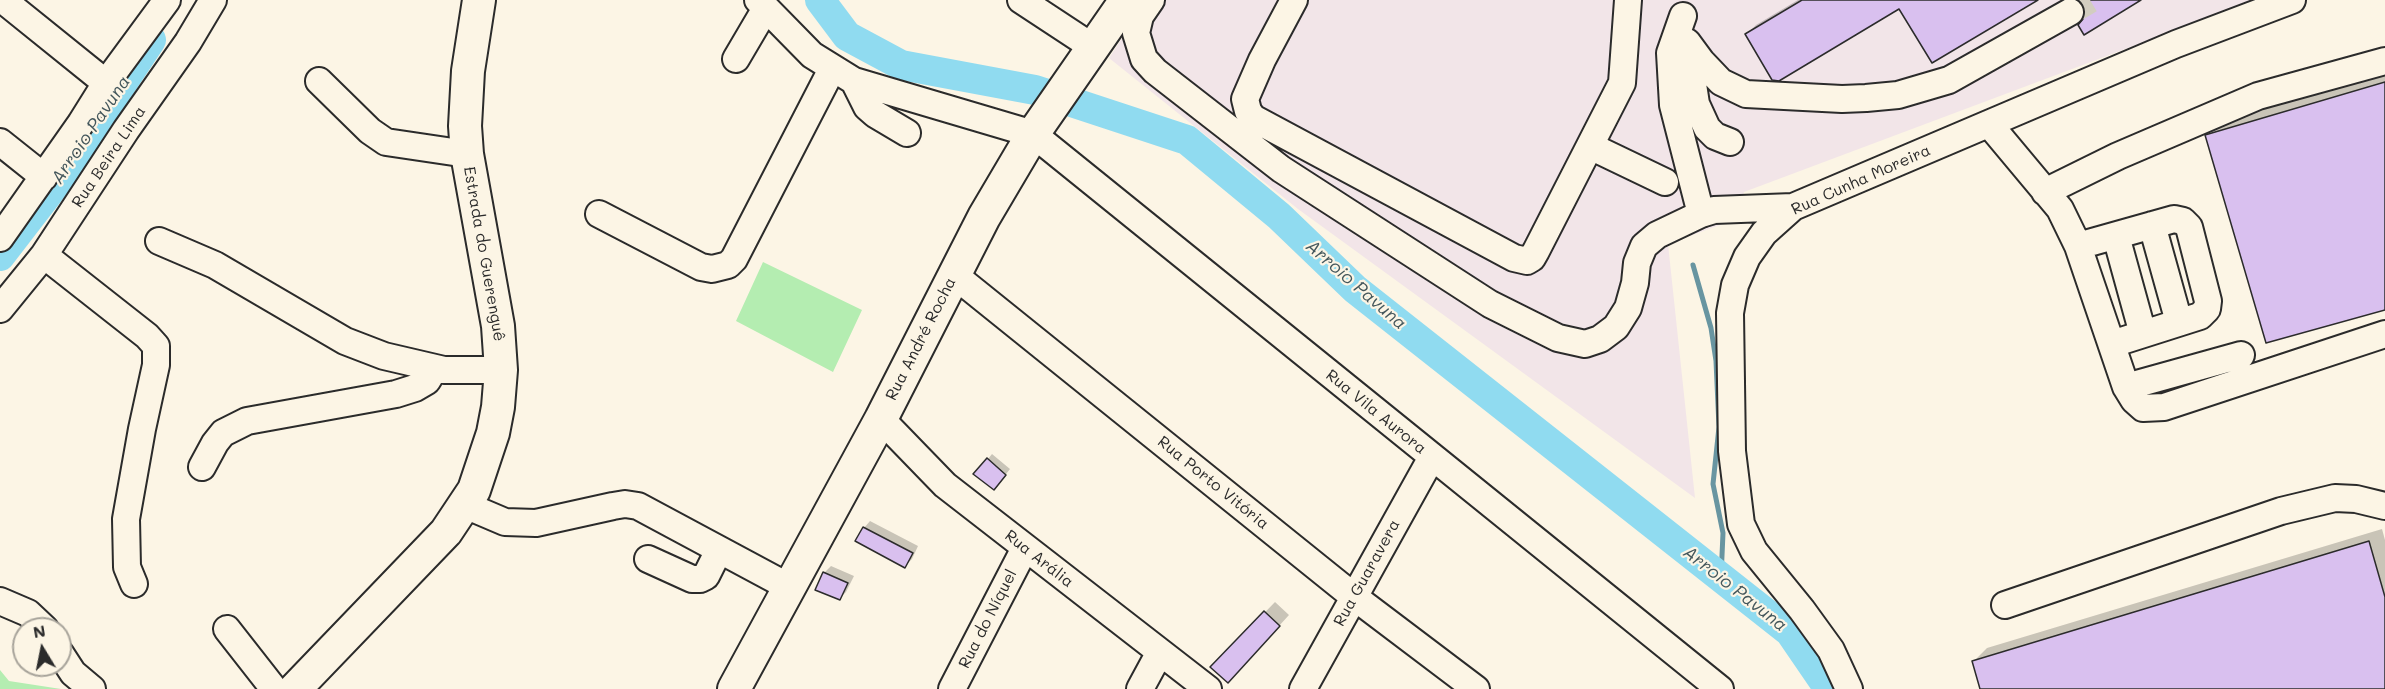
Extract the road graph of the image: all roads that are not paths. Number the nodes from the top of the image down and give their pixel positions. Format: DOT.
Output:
graph roads {
  1 [pos="3,0"];
  2 [pos="167,0"];
  3 [pos="213,0"];
  4 [pos="479,0"];
  5 [pos="1022,0"];
  6 [pos="1126,0"];
  7 [pos="1151,0"];
  8 [pos="1294,0"];
  9 [pos="1628,0"];
  10 [pos="2292,0"];
  11 [pos="762,4"];
  12 [pos="1681,8"];
  13 [pos="2070,12"];
  14 [pos="1687,42"];
  15 [pos="1094,48"];
  16 [pos="736,59"];
  17 [pos="2385,61"];
  18 [pos="843,75"];
  19 [pos="319,81"];
  20 [pos="106,83"];
  21 [pos="1989,124"];
  22 [pos="1036,131"];
  23 [pos="907,133"];
  24 [pos="0,142"];
  25 [pos="1730,142"];
  26 [pos="1590,146"];
  27 [pos="467,154"];
  28 [pos="44,177"];
  29 [pos="1665,182"];
  30 [pos="2045,192"];
  31 [pos="1793,207"];
  32 [pos="599,214"];
  33 [pos="1701,214"];
  34 [pos="2152,225"];
  35 [pos="2,230"];
  36 [pos="2115,236"];
  37 [pos="159,241"];
  38 [pos="2078,246"];
  39 [pos="44,255"];
  40 [pos="953,274"];
  41 [pos="0,309"];
  42 [pos="2179,322"];
  43 [pos="2143,334"];
  44 [pos="2385,334"];
  45 [pos="2112,344"];
  46 [pos="2241,355"];
  47 [pos="435,368"];
  48 [pos="501,370"];
  49 [pos="2126,387"];
  50 [pos="881,419"];
  51 [pos="1432,457"];
  52 [pos="201,467"];
  53 [pos="465,505"];
  54 [pos="2385,506"];
  55 [pos="1025,548"];
  56 [pos="719,550"];
  57 [pos="648,559"];
  58 [pos="134,584"];
  59 [pos="789,587"];
  60 [pos="1353,596"];
  61 [pos="0,601"];
  62 [pos="2005,605"];
  63 [pos="32,617"];
  64 [pos="227,629"];
  65 [pos="1160,652"];
  66 [pos="72,671"];
  67 [pos="92,689"];
  68 [pos="274,689"];
  69 [pos="295,689"];
  70 [pos="734,689"];
  71 [pos="952,689"];
  72 [pos="1140,689"];
  73 [pos="1208,689"];
  74 [pos="1303,689"];
  75 [pos="1476,689"];
  76 [pos="1720,689"];
  77 [pos="1849,689"];
  1 -- 20 [label="street"];
  2 -- 20 [label="street"];
  3 -- 39 [label="street, Rua Beira Lima"];
  4 -- 27 [label="main road, Estrada do Guerenguê"];
  5 -- 15 [label="street"];
  6 -- 15 [label="main road, Rua André Rocha"];
  7 -- 33 [label="street"];
  8 -- 26 [label="street"];
  9 -- 26 [label="street"];
  10 -- 21 [label="street, Rua Cunha Moreira"];
  11 -- 16 [label="street"];
  11 -- 18 [label="street"];
  12 -- 14 [label="street"];
  12 -- 33 [label="street"];
  13 -- 14 [label="street"];
  14 -- 25 [label="street"];
  15 -- 22 [label="main road, Rua André Rocha"];
  17 -- 30 [label="street"];
  18 -- 22 [label="street"];
  18 -- 23 [label="street"];
  18 -- 32 [label="street"];
  19 -- 27 [label="street"];
  20 -- 28 [label="street"];
  21 -- 30 [label="street"];
  21 -- 31 [label="street, Rua Cunha Moreira"];
  22 -- 40 [label="main road, Rua André Rocha"];
  22 -- 51 [label="street, Rua Vila Aurora"];
  24 -- 28 [label="street"];
  26 -- 29 [label="street"];
  27 -- 48 [label="main road, Estrada do Guerenguê"];
  28 -- 35 [label="street"];
  30 -- 38 [label="street"];
  31 -- 33 [label="street"];
  31 -- 77 [label="street, Rua Cunha Moreira"];
  34 -- 36 [label="street"];
  34 -- 42 [label="street"];
  34 -- 42 [label="street"];
  36 -- 38 [label="street"];
  36 -- 43 [label="street"];
  37 -- 47 [label="street"];
  38 -- 45 [label="street"];
  39 -- 41 [label="street, Rua Beira Lima"];
  39 -- 58 [label="street"];
  40 -- 50 [label="main road, Rua André Rocha"];
  40 -- 60 [label="street, Rua Porto Vitória"];
  42 -- 43 [label="street"];
  43 -- 45 [label="street"];
  44 -- 49 [label="street"];
  45 -- 49 [label="street"];
  46 -- 49 [label="street"];
  47 -- 48 [label="street"];
  47 -- 52 [label="street"];
  48 -- 53 [label="main road, Estrada do Guerenguê"];
  50 -- 55 [label="street, Rua Arália"];
  50 -- 59 [label="main road, Rua André Rocha"];
  51 -- 60 [label="street, Rua Guaravera"];
  51 -- 76 [label="street, Rua Vila Aurora"];
  53 -- 56 [label="street"];
  53 -- 69 [label="main road, Estrada do Guerenguê"];
  54 -- 62 [label="street"];
  55 -- 65 [label="street, Rua Arália"];
  55 -- 71 [label="street, Rua do Níquel"];
  56 -- 57 [label="street"];
  56 -- 59 [label="street"];
  59 -- 70 [label="main road, Rua André Rocha"];
  60 -- 74 [label="street, Rua Guaravera"];
  60 -- 75 [label="street, Rua Porto Vitória"];
  61 -- 63 [label="street"];
  64 -- 68 [label="street"];
  65 -- 72 [label="street"];
  65 -- 73 [label="street, Rua Arália"];
  66 -- 67 [label="street"];
}
